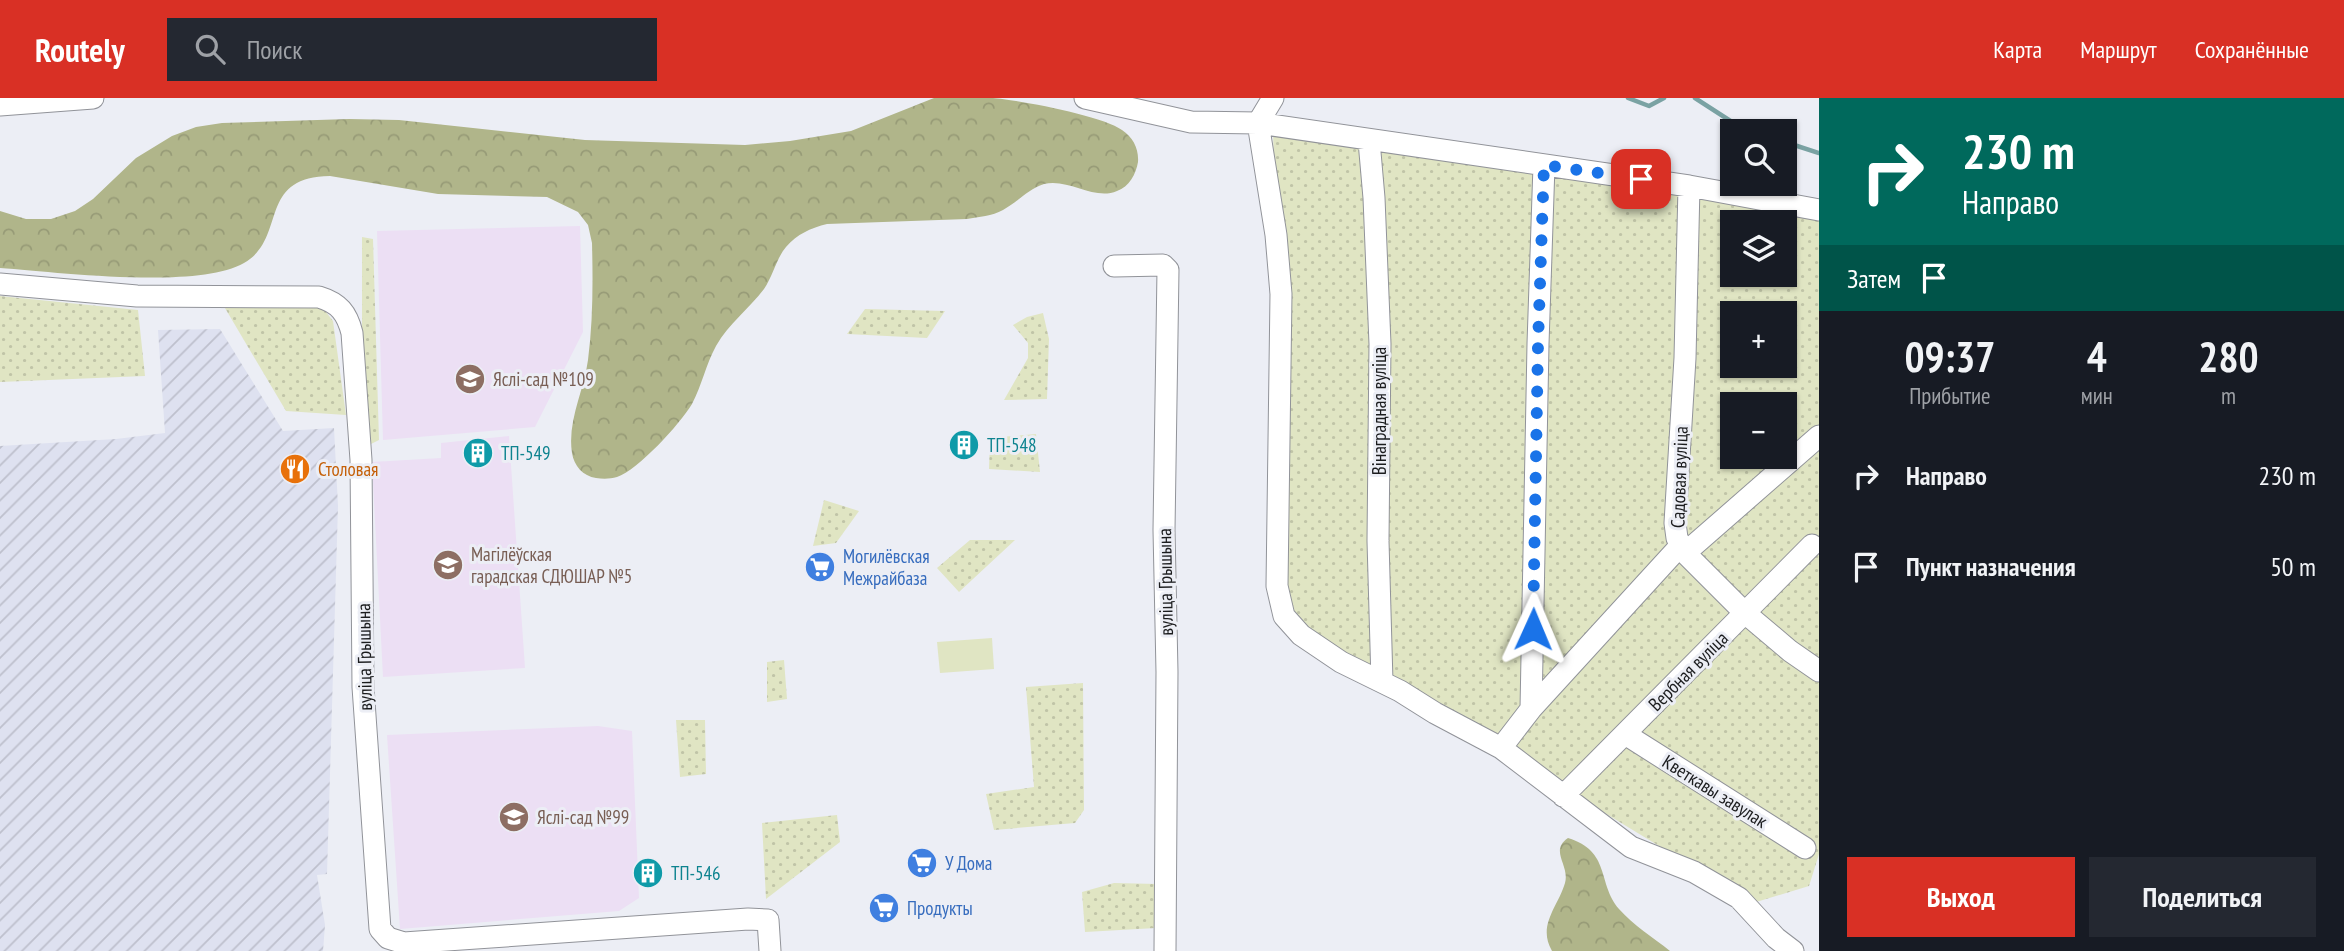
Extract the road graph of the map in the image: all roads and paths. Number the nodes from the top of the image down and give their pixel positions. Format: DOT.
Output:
graph roads {
  1 [pos="93,98"];
  2 [pos="1085,98"];
  3 [pos="1273,98"];
  4 [pos="0,105"];
  5 [pos="1258,123"];
  6 [pos="1369,141"];
  7 [pos="1544,165"];
  8 [pos="1689,186"];
  9 [pos="1819,210"];
  10 [pos="1114,266"];
  11 [pos="0,285"];
  12 [pos="1819,436"];
  13 [pos="1812,545"];
  14 [pos="1682,550"];
  15 [pos="1745,613"];
  16 [pos="1819,671"];
  17 [pos="1382,681"];
  18 [pos="1531,709"];
  19 [pos="1625,734"];
  20 [pos="1501,748"];
  21 [pos="1563,796"];
  22 [pos="1805,848"];
  23 [pos="770,951"];
  24 [pos="1166,951"];
  25 [pos="1793,951"];
  1 -- 4 [label="street"];
  2 -- 5 [label="street"];
  3 -- 5 [label="street"];
  5 -- 6 [label="street"];
  5 -- 17 [label="street"];
  6 -- 7 [label="street"];
  6 -- 17 [label="street, Вінаградная вуліца"];
  7 -- 8 [label="street"];
  7 -- 18 [label="street"];
  8 -- 9 [label="street"];
  8 -- 14 [label="street, Садовая вуліца"];
  10 -- 24 [label="street, вуліца Грышына"];
  11 -- 23 [label="street, вуліца Грышына"];
  12 -- 14 [label="street"];
  13 -- 15 [label="street, Вербная вуліца"];
  14 -- 15 [label="street"];
  14 -- 18 [label="street, Садовая вуліца"];
  15 -- 16 [label="street"];
  15 -- 19 [label="street, Вербная вуліца"];
  17 -- 20 [label="street"];
  18 -- 20 [label="street, Садовая вуліца"];
  19 -- 21 [label="street, Вербная вуліца"];
  19 -- 22 [label="street, Кветкавы завулак"];
  20 -- 21 [label="street"];
  21 -- 25 [label="street"];
}
